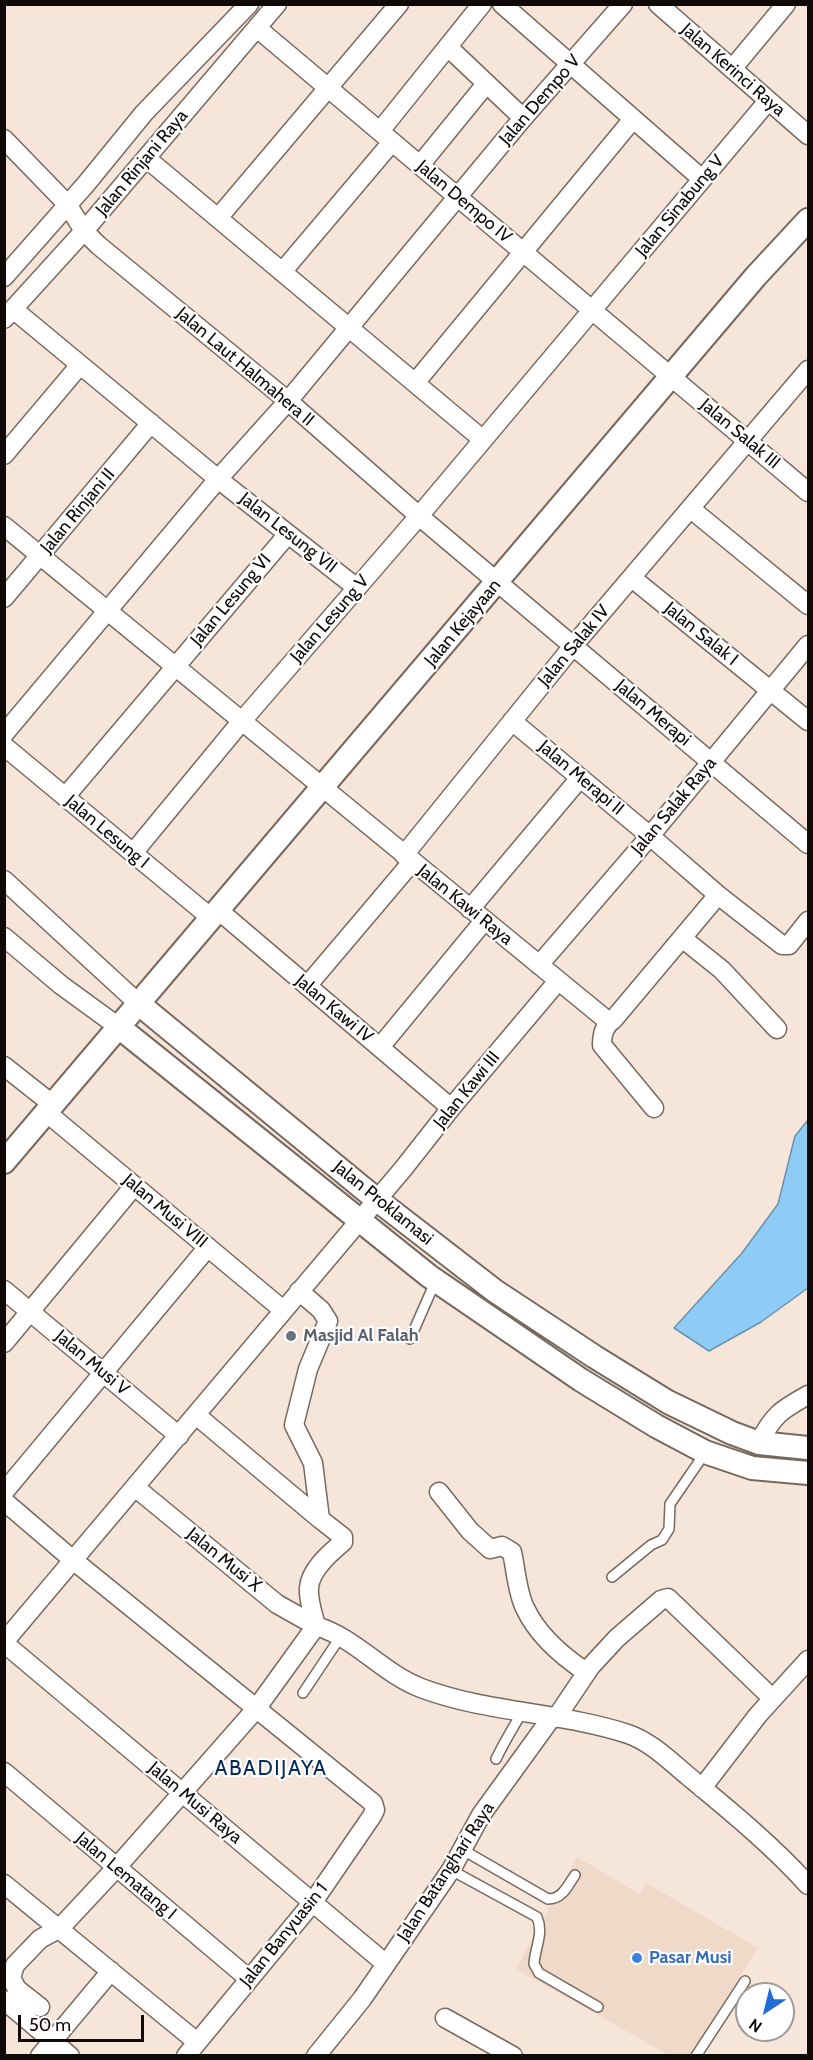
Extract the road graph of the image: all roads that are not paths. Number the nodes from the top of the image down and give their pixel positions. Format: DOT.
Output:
graph roads {
  1 [pos="249,4"];
  2 [pos="277,4"];
  3 [pos="399,4"];
  4 [pos="482,4"];
  5 [pos="502,4"];
  6 [pos="622,4"];
  7 [pos="658,4"];
  8 [pos="786,4"];
  9 [pos="257,28"];
  10 [pos="448,47"];
  11 [pos="571,65"];
  12 [pos="732,69"];
  13 [pos="486,84"];
  14 [pos="329,88"];
  15 [pos="768,101"];
  16 [pos="523,118"];
  17 [pos="633,119"];
  18 [pos="808,135"];
  19 [pos="386,136"];
  20 [pos="4,140"];
  21 [pos="146,158"];
  22 [pos="420,165"];
  23 [pos="702,180"];
  24 [pos="458,197"];
  25 [pos="67,204"];
  26 [pos="218,218"];
  27 [pos="808,220"];
  28 [pos="84,231"];
  29 [pos="524,252"];
  30 [pos="282,272"];
  31 [pos="4,277"];
  32 [pos="593,310"];
  33 [pos="9,314"];
  34 [pos="349,328"];
  35 [pos="80,365"];
  36 [pos="807,373"];
  37 [pos="671,376"];
  38 [pos="416,384"];
  39 [pos="288,401"];
  40 [pos="151,423"];
  41 [pos="482,439"];
  42 [pos="748,441"];
  43 [pos="4,455"];
  44 [pos="218,479"];
  45 [pos="808,492"];
  46 [pos="691,509"];
  47 [pos="418,516"];
  48 [pos="4,526"];
  49 [pos="288,534"];
  50 [pos="40,556"];
  51 [pos="632,578"];
  52 [pos="498,582"];
  53 [pos="357,588"];
  54 [pos="4,598"];
  55 [pos="808,606"];
  56 [pos="108,612"];
  57 [pos="808,645"];
  58 [pos="573,646"];
  59 [pos="175,667"];
  60 [pos="770,689"];
  61 [pos="512,720"];
  62 [pos="808,721"];
  63 [pos="241,722"];
  64 [pos="4,734"];
  65 [pos="4,746"];
  66 [pos="711,762"];
  67 [pos="580,778"];
  68 [pos="322,788"];
  69 [pos="65,797"];
  70 [pos="650,836"];
  71 [pos="808,844"];
  72 [pos="133,853"];
  73 [pos="408,859"];
  74 [pos="4,880"];
  75 [pos="718,895"];
  76 [pos="470,909"];
  77 [pos="214,913"];
  78 [pos="484,921"];
  79 [pos="808,921"];
  80 [pos="4,937"];
  81 [pos="682,938"];
  82 [pos="539,965"];
  83 [pos="558,981"];
  84 [pos="307,986"];
  85 [pos="140,1004"];
  86 [pos="609,1022"];
  87 [pos="120,1028"];
  88 [pos="777,1029"];
  89 [pos="380,1047"];
  90 [pos="4,1066"];
  91 [pos="49,1108"];
  92 [pos="451,1108"];
  93 [pos="654,1108"];
  94 [pos="4,1162"];
  95 [pos="135,1186"];
  96 [pos="376,1199"];
  97 [pos="358,1220"];
  98 [pos="208,1246"];
  99 [pos="436,1280"];
  100 [pos="4,1290"];
  101 [pos="299,1291"];
  102 [pos="283,1310"];
  103 [pos="30,1312"];
  104 [pos="410,1339"];
  105 [pos="4,1343"];
  106 [pos="595,1357"];
  107 [pos="104,1373"];
  108 [pos="581,1380"];
  109 [pos="808,1395"];
  110 [pos="196,1415"];
  111 [pos="732,1433"];
  112 [pos="179,1436"];
  113 [pos="759,1443"];
  114 [pos="808,1448"];
  115 [pos="705,1452"];
  116 [pos="729,1461"];
  117 [pos="808,1473"];
  118 [pos="136,1488"];
  119 [pos="4,1492"];
  120 [pos="439,1492"];
  121 [pos="4,1501"];
  122 [pos="320,1519"];
  123 [pos="73,1560"];
  124 [pos="612,1577"];
  125 [pos="316,1626"];
  126 [pos="341,1636"];
  127 [pos="4,1642"];
  128 [pos="808,1660"];
  129 [pos="586,1672"];
  130 [pos="303,1693"];
  131 [pos="772,1698"];
  132 [pos="256,1710"];
  133 [pos="522,1712"];
  134 [pos="554,1717"];
  135 [pos="496,1759"];
  136 [pos="4,1772"];
  137 [pos="702,1788"];
  138 [pos="182,1792"];
  139 [pos="463,1850"];
  140 [pos="116,1868"];
  141 [pos="451,1870"];
  142 [pos="575,1875"];
  143 [pos="808,1885"];
  144 [pos="8,1893"];
  145 [pos="548,1899"];
  146 [pos="314,1902"];
  147 [pos="537,1917"];
  148 [pos="60,1928"];
  149 [pos="386,1964"];
  150 [pos="111,1971"];
  151 [pos="248,1978"];
  152 [pos="745,1981"];
  153 [pos="4,2000"];
  154 [pos="40,2007"];
  155 [pos="598,2007"];
  156 [pos="445,2018"];
  157 [pos="52,2040"];
  158 [pos="191,2049"];
  159 [pos="40,2055"];
  160 [pos="70,2055"];
  161 [pos="316,2055"];
  162 [pos="513,2055"];
  163 [pos="696,2055"];
  1 -- 25 [label="street"];
  2 -- 9 [label="street, Jalan Rinjani Raya"];
  3 -- 14 [label="street"];
  4 -- 10 [label="street"];
  5 -- 11 [label="street"];
  6 -- 11 [label="street, Jalan Dempo V"];
  7 -- 12 [label="street, Jalan Kerinci Raya"];
  8 -- 12 [label="street"];
  9 -- 14 [label="street, Jalan Dempo IV"];
  9 -- 21 [label="street, Jalan Rinjani Raya"];
  10 -- 13 [label="street"];
  10 -- 19 [label="street"];
  11 -- 16 [label="street, Jalan Dempo V"];
  11 -- 17 [label="street"];
  12 -- 15 [label="street, Jalan Kerinci Raya"];
  13 -- 16 [label="street"];
  13 -- 22 [label="street"];
  14 -- 19 [label="street, Jalan Dempo IV"];
  14 -- 26 [label="street"];
  15 -- 18 [label="street, Jalan Kerinci Raya"];
  15 -- 23 [label="street, Jalan Sinabung V"];
  16 -- 24 [label="street, Jalan Dempo V"];
  17 -- 23 [label="street"];
  17 -- 29 [label="street"];
  19 -- 22 [label="street, Jalan Dempo IV"];
  19 -- 30 [label="street"];
  20 -- 25 [label="street, Jalan Laut Halmahera II"];
  21 -- 26 [label="street"];
  21 -- 28 [label="street, Jalan Rinjani Raya"];
  22 -- 24 [label="street, Jalan Dempo IV"];
  23 -- 32 [label="street, Jalan Sinabung V"];
  24 -- 29 [label="street, Jalan Dempo IV"];
  24 -- 34 [label="street, Jalan Dempo V"];
  25 -- 28 [label="street, Jalan Laut Halmahera II"];
  25 -- 31 [label="street"];
  26 -- 30 [label="street"];
  27 -- 37 [label="street, Jalan Kejayaan"];
  28 -- 33 [label="street, Jalan Rinjani Raya"];
  28 -- 39 [label="street, Jalan Laut Halmahera II"];
  29 -- 32 [label="street, Jalan Dempo IV"];
  29 -- 38 [label="street"];
  30 -- 34 [label="street"];
  32 -- 37 [label="street, Jalan Dempo IV"];
  32 -- 41 [label="street, Jalan Sinabung V"];
  33 -- 35 [label="street, Jalan Lesung VII"];
  34 -- 38 [label="street"];
  34 -- 39 [label="street, Jalan Dempo V"];
  35 -- 40 [label="street, Jalan Lesung VII"];
  35 -- 43 [label="street"];
  36 -- 42 [label="street, Jalan Salak IV"];
  37 -- 42 [label="street, Jalan Salak III"];
  37 -- 52 [label="street, Jalan Kejayaan"];
  38 -- 41 [label="street"];
  39 -- 44 [label="street, Jalan Dempo V"];
  39 -- 47 [label="street, Jalan Laut Halmahera II"];
  40 -- 44 [label="street, Jalan Lesung VII"];
  40 -- 50 [label="street, Jalan Rinjani II"];
  41 -- 47 [label="street, Jalan Lesung V"];
  42 -- 45 [label="street, Jalan Salak III"];
  42 -- 46 [label="street, Jalan Salak IV"];
  44 -- 49 [label="street, Jalan Lesung VII"];
  44 -- 56 [label="street, Jalan Dempo V"];
  46 -- 51 [label="street, Jalan Salak IV"];
  46 -- 55 [label="street"];
  47 -- 52 [label="street, Jalan Laut Halmahera II"];
  47 -- 53 [label="street, Jalan Lesung V"];
  48 -- 50 [label="street, Jalan Kawi Raya"];
  49 -- 53 [label="street, Jalan Lesung VII"];
  49 -- 59 [label="street, Jalan Lesung VI"];
  50 -- 54 [label="street, Jalan Rinjani II"];
  50 -- 56 [label="street, Jalan Kawi Raya"];
  51 -- 58 [label="street, Jalan Salak IV"];
  51 -- 60 [label="street, Jalan Salak I"];
  52 -- 58 [label="street, Jalan Merapi"];
  52 -- 68 [label="street, Jalan Kejayaan"];
  53 -- 63 [label="street, Jalan Lesung V"];
  56 -- 59 [label="street, Jalan Kawi Raya"];
  56 -- 64 [label="street, Jalan Dempo V"];
  57 -- 60 [label="street, Jalan Salak Raya"];
  58 -- 61 [label="street, Jalan Salak IV"];
  58 -- 66 [label="street, Jalan Merapi"];
  59 -- 63 [label="street, Jalan Kawi Raya"];
  59 -- 69 [label="street, Jalan Lesung VI"];
  60 -- 62 [label="street, Jalan Salak I"];
  60 -- 66 [label="street, Jalan Salak Raya"];
  61 -- 67 [label="street, Jalan Merapi II"];
  61 -- 73 [label="street, Jalan Salak IV"];
  63 -- 68 [label="street, Jalan Kawi Raya"];
  63 -- 72 [label="street, Jalan Lesung V"];
  65 -- 69 [label="street, Jalan Lesung I"];
  66 -- 70 [label="street, Jalan Salak Raya"];
  66 -- 71 [label="street, Jalan Merapi"];
  67 -- 70 [label="street, Jalan Merapi II"];
  67 -- 76 [label="street"];
  68 -- 73 [label="street, Jalan Kawi Raya"];
  68 -- 77 [label="street, Jalan Kejayaan"];
  69 -- 72 [label="street, Jalan Lesung I"];
  70 -- 75 [label="street, Jalan Merapi II"];
  70 -- 82 [label="street, Jalan Salak Raya"];
  72 -- 77 [label="street, Jalan Lesung I"];
  73 -- 76 [label="street, Jalan Kawi Raya"];
  73 -- 84 [label="street, Jalan Salak IV"];
  74 -- 85 [label="street, Jalan Proklamasi"];
  75 -- 79 [label="street, Jalan Merapi II"];
  75 -- 81 [label="street"];
  76 -- 78 [label="street, Jalan Kawi Raya"];
  77 -- 84 [label="street, Jalan Kawi IV"];
  77 -- 85 [label="street, Jalan Kejayaan"];
  78 -- 82 [label="street, Jalan Kawi Raya"];
  78 -- 89 [label="street"];
  80 -- 87 [label="street, Jalan Proklamasi"];
  81 -- 86 [label="street"];
  81 -- 88 [label="street"];
  82 -- 83 [label="street, Jalan Kawi Raya"];
  83 -- 86 [label="street, Jalan Kawi Raya"];
  83 -- 92 [label="street, Jalan Kawi III"];
  84 -- 89 [label="street, Jalan Kawi IV"];
  85 -- 87 [label="street, Jalan Kejayaan"];
  85 -- 96 [label="street, Jalan Proklamasi"];
  86 -- 93 [label="street"];
  87 -- 91 [label="street, Jalan Kejayaan"];
  87 -- 97 [label="street, Jalan Proklamasi"];
  89 -- 92 [label="street, Jalan Kawi IV"];
  90 -- 91 [label="street, Jalan Musi VIII"];
  91 -- 94 [label="street, Jalan Kejayaan"];
  91 -- 95 [label="street, Jalan Musi VIII"];
  92 -- 96 [label="street, Jalan Kawi III"];
  95 -- 98 [label="street, Jalan Musi VIII"];
  95 -- 103 [label="street"];
  96 -- 97 [label="street, Jalan Kawi III"];
  96 -- 106 [label="street, Jalan Proklamasi"];
  97 -- 99 [label="street, Jalan Proklamasi"];
  97 -- 101 [label="street, Jalan Kawi III"];
  98 -- 102 [label="street, Jalan Musi VIII"];
  98 -- 107 [label="street"];
  99 -- 104 [label="lane"];
  99 -- 108 [label="street, Jalan Proklamasi"];
  100 -- 103 [label="street, Jalan Musi V"];
  101 -- 102 [label="street, Jalan Kawi III"];
  101 -- 122 [label="street"];
  102 -- 110 [label="street, Jalan Kawi III"];
  103 -- 105 [label="street"];
  103 -- 107 [label="street, Jalan Musi V"];
  106 -- 108 [label="street"];
  106 -- 111 [label="street, Jalan Proklamasi"];
  107 -- 112 [label="street, Jalan Musi V"];
  107 -- 119 [label="street"];
  108 -- 115 [label="street, Jalan Proklamasi"];
  109 -- 113 [label="street"];
  110 -- 112 [label="street, Jalan Kawi III"];
  110 -- 122 [label="street"];
  111 -- 113 [label="street, Jalan Proklamasi"];
  111 -- 116 [label="street"];
  112 -- 118 [label="street, Jalan Kawi III"];
  113 -- 114 [label="street, Jalan Proklamasi"];
  115 -- 116 [label="street, Jalan Proklamasi"];
  115 -- 124 [label="lane"];
  116 -- 117 [label="street, Jalan Proklamasi"];
  118 -- 123 [label="street, Jalan Kawi III"];
  118 -- 125 [label="street, Jalan Musi X"];
  120 -- 129 [label="street"];
  121 -- 123 [label="street"];
  122 -- 125 [label="street"];
  123 -- 127 [label="street, Jalan Kawi III"];
  123 -- 132 [label="street"];
  125 -- 126 [label="street, Jalan Musi X"];
  125 -- 132 [label="street"];
  126 -- 130 [label="lane"];
  126 -- 133 [label="street, Jalan Musi X"];
  127 -- 138 [label="street, Jalan Musi Raya"];
  128 -- 131 [label="street"];
  129 -- 131 [label="street, Jalan Batanghari Raya"];
  129 -- 134 [label="street, Jalan Batanghari Raya"];
  131 -- 137 [label="street"];
  132 -- 138 [label="street"];
  132 -- 146 [label="street, Jalan Banyuasin 1"];
  133 -- 134 [label="street, Jalan Musi X"];
  133 -- 135 [label="lane"];
  134 -- 137 [label="street, Jalan Musi X"];
  134 -- 139 [label="street, Jalan Batanghari Raya"];
  136 -- 140 [label="street, Jalan Lematang I"];
  137 -- 143 [label="street, Jalan Musi X"];
  138 -- 140 [label="street"];
  138 -- 146 [label="street, Jalan Musi Raya"];
  139 -- 141 [label="street, Jalan Batanghari Raya"];
  139 -- 145 [label="lane"];
  140 -- 148 [label="street"];
  140 -- 151 [label="street, Jalan Lematang I"];
  141 -- 147 [label="lane"];
  141 -- 149 [label="street, Jalan Batanghari Raya"];
  142 -- 145 [label="lane"];
  144 -- 148 [label="street"];
  145 -- 147 [label="lane"];
  146 -- 149 [label="street, Jalan Musi Raya"];
  146 -- 151 [label="street, Jalan Banyuasin 1"];
  147 -- 155 [label="lane"];
  148 -- 150 [label="street"];
  148 -- 154 [label="street"];
  149 -- 161 [label="street, Jalan Batanghari Raya"];
  150 -- 157 [label="street"];
  150 -- 158 [label="street"];
  151 -- 158 [label="street, Jalan Banyuasin 1"];
  152 -- 163 [label="lane"];
  153 -- 157 [label="street"];
  156 -- 162 [label="street"];
  157 -- 159 [label="street"];
  157 -- 160 [label="street"];
}
